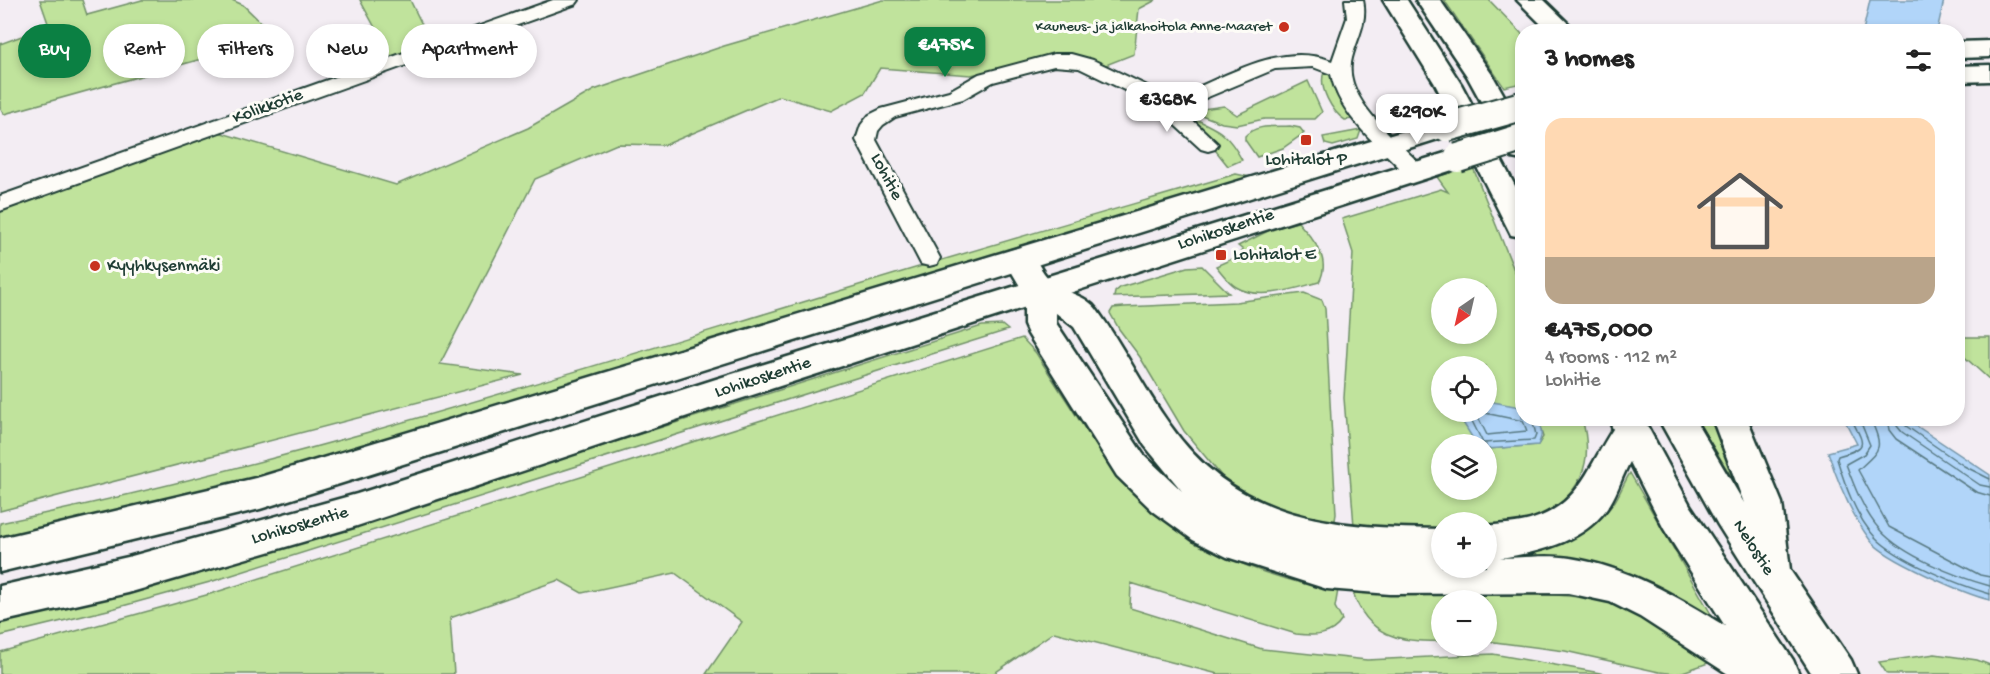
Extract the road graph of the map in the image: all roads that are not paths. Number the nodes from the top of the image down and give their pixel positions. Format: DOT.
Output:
graph roads {
  1 [pos="570,0"];
  2 [pos="1354,0"];
  3 [pos="1395,0"];
  4 [pos="1428,0"];
  5 [pos="1510,0"];
  6 [pos="1529,0"];
  7 [pos="1534,24"];
  8 [pos="1556,24"];
  9 [pos="1990,49"];
  10 [pos="1965,50"];
  11 [pos="1340,71"];
  12 [pos="1990,73"];
  13 [pos="1965,74"];
  14 [pos="1175,103"];
  15 [pos="1515,108"];
  16 [pos="1515,138"];
  17 [pos="1515,140"];
  18 [pos="1404,141"];
  19 [pos="1209,144"];
  20 [pos="1423,169"];
  21 [pos="0,204"];
  22 [pos="1515,212"];
  23 [pos="929,258"];
  24 [pos="1020,259"];
  25 [pos="1040,290"];
  26 [pos="1627,426"];
  27 [pos="1629,426"];
  28 [pos="1680,426"];
  29 [pos="1732,426"];
  30 [pos="1497,541"];
  31 [pos="1431,546"];
  32 [pos="0,555"];
  33 [pos="1772,577"];
  34 [pos="0,604"];
  35 [pos="1764,674"];
  36 [pos="1778,674"];
  37 [pos="1836,674"];
  1 -- 21 [label="street, Kolikkotie"];
  2 -- 11 [label="street"];
  3 -- 22 [label="main road"];
  4 -- 16 [label="main road"];
  5 -- 7 [label="main road"];
  6 -- 8 [label="main road"];
  9 -- 10 [label="main road"];
  11 -- 14 [label="street"];
  11 -- 18 [label="street"];
  12 -- 13 [label="main road"];
  14 -- 19 [label="street"];
  14 -- 23 [label="street, Lohitie"];
  15 -- 18 [label="main road, Lohikoskentie, bridge"];
  17 -- 20 [label="main road, Lohikoskentie, bridge"];
  18 -- 20 [label="street"];
  18 -- 24 [label="main road, Lohikoskentie"];
  20 -- 25 [label="main road, Lohikoskentie"];
  24 -- 25 [label="main road"];
  24 -- 32 [label="main road, Lohikoskentie"];
  25 -- 31 [label="main road"];
  25 -- 34 [label="main road, Lohikoskentie"];
  25 -- 35 [label="main road"];
  26 -- 30 [label="main road"];
  27 -- 36 [label="main road"];
  28 -- 33 [label="main road, Nelostie"];
  29 -- 33 [label="main road"];
  33 -- 37 [label="main road, Nelostie"];
}
